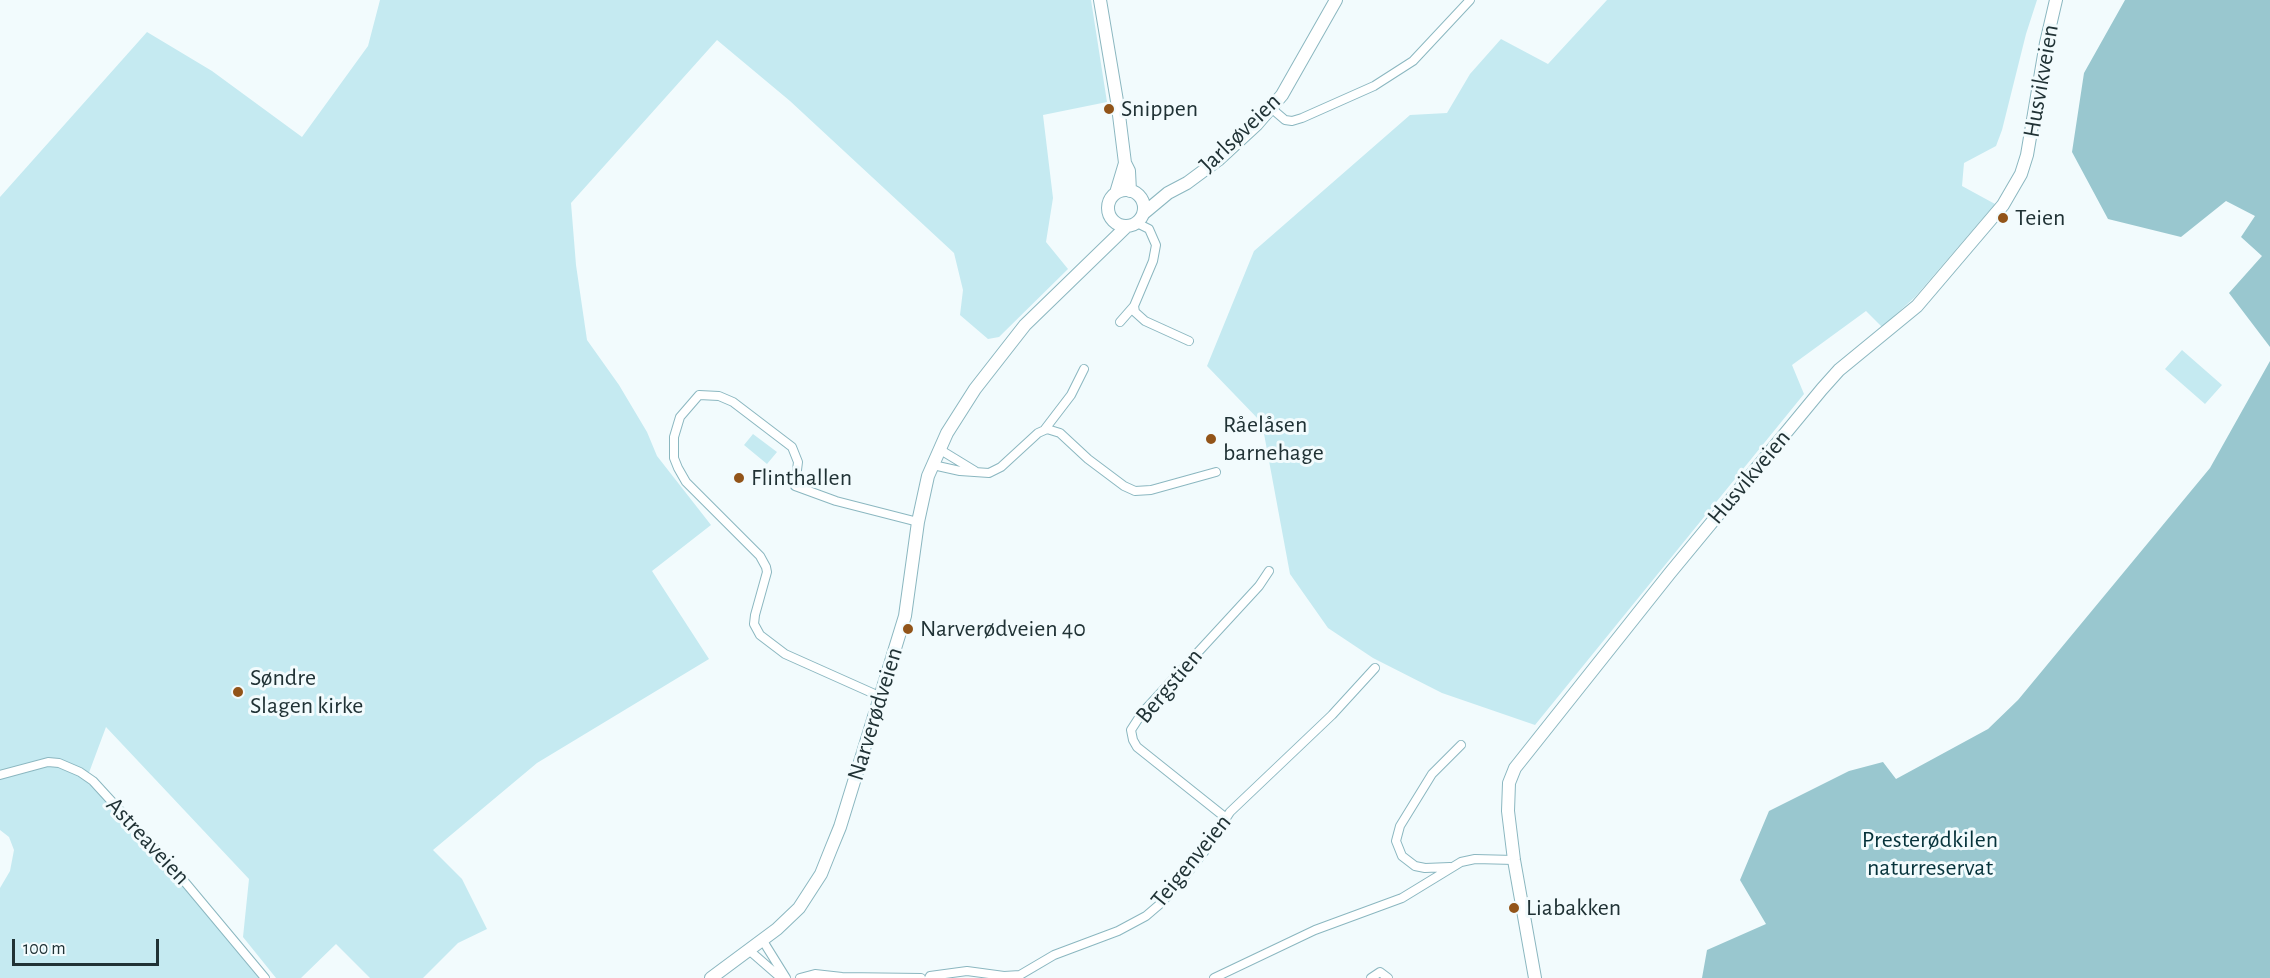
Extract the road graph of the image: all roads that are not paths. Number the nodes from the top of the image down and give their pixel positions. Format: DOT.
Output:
graph roads {
  1 [pos="1100,0"];
  2 [pos="1336,0"];
  3 [pos="1470,0"];
  4 [pos="2056,0"];
  5 [pos="1271,108"];
  6 [pos="1125,164"];
  7 [pos="1116,193"];
  8 [pos="1168,193"];
  9 [pos="1135,194"];
  10 [pos="1110,218"];
  11 [pos="1135,221"];
  12 [pos="1106,245"];
  13 [pos="1134,306"];
  14 [pos="1120,322"];
  15 [pos="1189,340"];
  16 [pos="1084,369"];
  17 [pos="1045,429"];
  18 [pos="939,450"];
  19 [pos="933,465"];
  20 [pos="1216,472"];
  21 [pos="978,473"];
  22 [pos="918,522"];
  23 [pos="1269,571"];
  24 [pos="1375,668"];
  25 [pos="879,696"];
  26 [pos="1461,745"];
  27 [pos="0,775"];
  28 [pos="1226,818"];
  29 [pos="1514,860"];
  30 [pos="1450,867"];
  31 [pos="763,941"];
  32 [pos="750,951"];
  33 [pos="265,978"];
  34 [pos="711,978"];
  35 [pos="781,978"];
  36 [pos="786,978"];
  37 [pos="800,978"];
  38 [pos="921,978"];
  39 [pos="929,978"];
  40 [pos="1214,978"];
  41 [pos="1371,978"];
  42 [pos="1388,978"];
  43 [pos="1535,978"];
  1 -- 6 [label="main road"];
  2 -- 5 [label="main road, Jarlsøveien"];
  3 -- 5 [label="street"];
  4 -- 29 [label="main road, Husvikveien"];
  5 -- 8 [label="main road, Jarlsøveien"];
  6 -- 7 [label="main road"];
  6 -- 9 [label="main road"];
  7 -- 9 [label="main road"];
  7 -- 10 [label="main road"];
  8 -- 9 [label="main road, Jarlsøveien"];
  8 -- 11 [label="main road, Jarlsøveien"];
  9 -- 11 [label="main road"];
  10 -- 11 [label="main road"];
  10 -- 12 [label="main road"];
  11 -- 12 [label="main road, Narverødveien"];
  11 -- 13 [label="street"];
  12 -- 18 [label="main road, Narverødveien"];
  13 -- 14 [label="street"];
  13 -- 15 [label="street"];
  16 -- 17 [label="street"];
  17 -- 20 [label="street"];
  17 -- 21 [label="street"];
  18 -- 19 [label="main road, Narverødveien"];
  18 -- 21 [label="street"];
  19 -- 21 [label="street"];
  19 -- 22 [label="main road, Narverødveien"];
  22 -- 25 [label="main road, Narverødveien"];
  22 -- 25 [label="street"];
  23 -- 28 [label="street, Bergstien"];
  24 -- 28 [label="street, Teigenveien"];
  25 -- 31 [label="main road, Narverødveien"];
  26 -- 30 [label="street"];
  27 -- 33 [label="street, Astreaveien"];
  28 -- 39 [label="street, Teigenveien"];
  29 -- 30 [label="street"];
  29 -- 43 [label="main road, Husvikveien"];
  30 -- 40 [label="street"];
  31 -- 32 [label="main road, Narverødveien"];
  31 -- 36 [label="street"];
  32 -- 34 [label="main road, Narverødveien"];
  32 -- 35 [label="street"];
  37 -- 38 [label="street"];
  41 -- 42 [label="street"];
}
